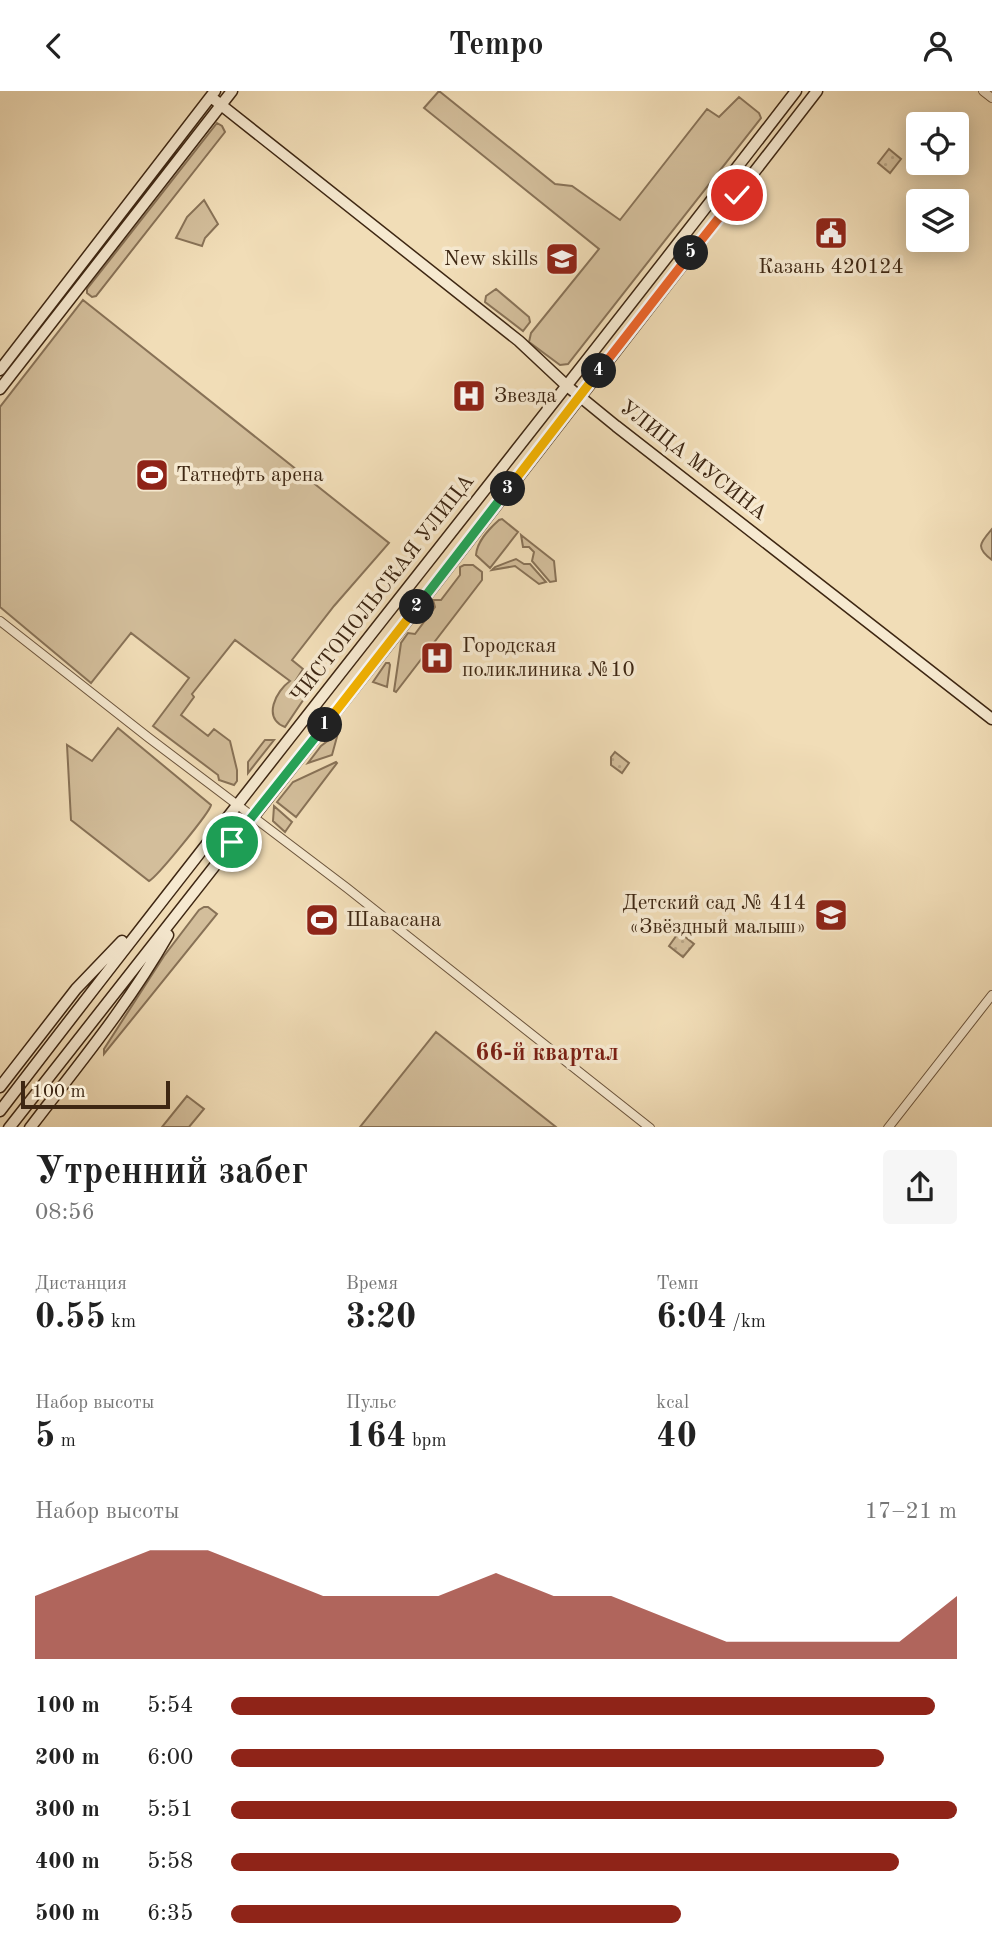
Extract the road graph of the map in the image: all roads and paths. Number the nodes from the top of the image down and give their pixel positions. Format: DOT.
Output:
graph roads {
  1 [pos="232,91"];
  2 [pos="796,91"];
  3 [pos="817,91"];
  4 [pos="983,91"];
  5 [pos="213,94"];
  6 [pos="992,98"];
  7 [pos="221,106"];
  8 [pos="0,370"];
  9 [pos="567,386"];
  10 [pos="0,389"];
  11 [pos="580,396"];
  12 [pos="0,621"];
  13 [pos="992,719"];
  14 [pos="237,804"];
  15 [pos="252,817"];
  16 [pos="184,905"];
  17 [pos="152,912"];
  18 [pos="992,995"];
  19 [pos="0,1087"];
  20 [pos="0,1111"];
  21 [pos="10,1127"];
  22 [pos="31,1127"];
  23 [pos="649,1127"];
  24 [pos="889,1127"];
  1 -- 7 [label="main road"];
  2 -- 9 [label="main road, ЧИСТОПОЛЬСКАЯ УЛИЦА"];
  3 -- 11 [label="main road, ЧИСТОПОЛЬСКАЯ УЛИЦА"];
  4 -- 6 [label="street"];
  5 -- 7 [label="main road, УЛИЦА МУСИНА"];
  5 -- 8 [label="main road"];
  7 -- 9 [label="main road, УЛИЦА МУСИНА"];
  7 -- 10 [label="main road"];
  9 -- 11 [label="main road, УЛИЦА МУСИНА"];
  9 -- 14 [label="main road, ЧИСТОПОЛЬСКАЯ УЛИЦА"];
  11 -- 13 [label="main road, УЛИЦА МУСИНА"];
  11 -- 15 [label="main road, ЧИСТОПОЛЬСКАЯ УЛИЦА"];
  12 -- 14 [label="street"];
  14 -- 15 [label="street"];
  14 -- 17 [label="main road, ЧИСТОПОЛЬСКАЯ УЛИЦА"];
  15 -- 16 [label="main road, ЧИСТОПОЛЬСКАЯ УЛИЦА"];
  15 -- 23 [label="street"];
  16 -- 21 [label="main road, ЧИСТОПОЛЬСКАЯ УЛИЦА"];
  16 -- 22 [label="main road"];
  17 -- 19 [label="main road"];
  17 -- 20 [label="main road, ЧИСТОПОЛЬСКАЯ УЛИЦА"];
  18 -- 24 [label="street"];
}
